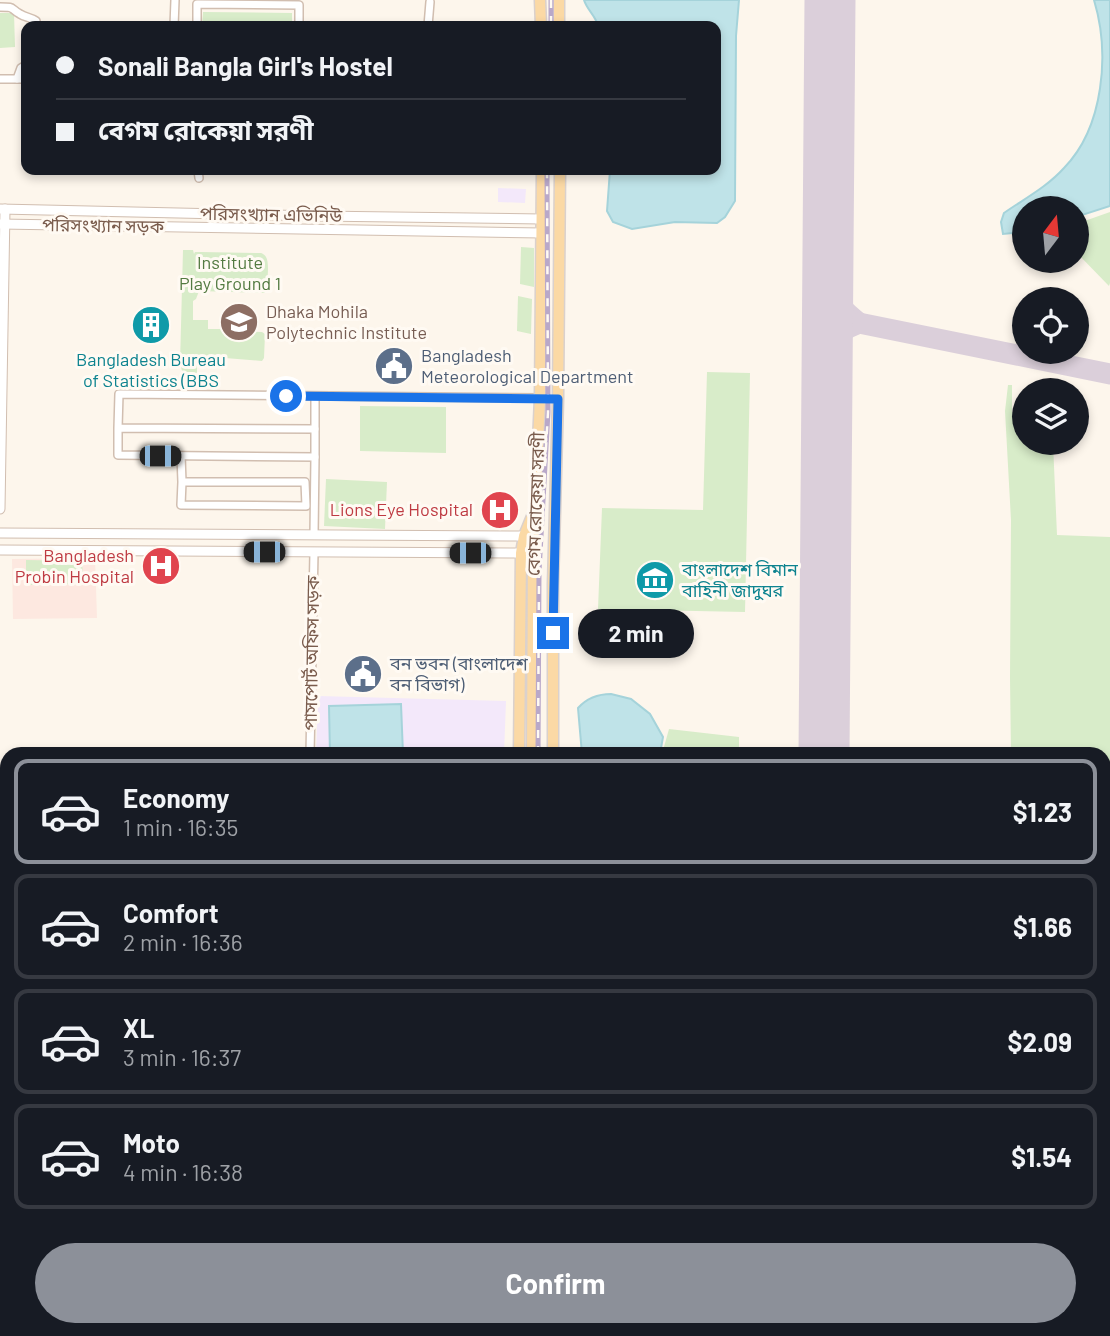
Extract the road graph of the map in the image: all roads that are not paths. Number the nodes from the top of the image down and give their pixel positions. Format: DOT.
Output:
graph roads {
  1 [pos="175,0"];
  2 [pos="540,0"];
  3 [pos="559,0"];
  4 [pos="430,2"];
  5 [pos="0,7"];
  6 [pos="36,21"];
  7 [pos="174,21"];
  8 [pos="197,21"];
  9 [pos="299,21"];
  10 [pos="428,21"];
  11 [pos="541,21"];
  12 [pos="559,21"];
  13 [pos="21,68"];
  14 [pos="0,79"];
  15 [pos="17,79"];
  16 [pos="21,79"];
  17 [pos="542,175"];
  18 [pos="560,175"];
  19 [pos="3,209"];
  20 [pos="542,219"];
  21 [pos="561,220"];
  22 [pos="2,225"];
  23 [pos="542,233"];
  24 [pos="561,233"];
  25 [pos="314,396"];
  26 [pos="540,398"];
  27 [pos="558,399"];
  28 [pos="131,428"];
  29 [pos="315,429"];
  30 [pos="181,456"];
  31 [pos="315,457"];
  32 [pos="182,482"];
  33 [pos="0,509"];
  34 [pos="0,533"];
  35 [pos="138,534"];
  36 [pos="314,535"];
  37 [pos="529,536"];
  38 [pos="0,550"];
  39 [pos="138,551"];
  40 [pos="314,552"];
  41 [pos="527,553"];
  42 [pos="310,747"];
  43 [pos="519,747"];
  44 [pos="532,747"];
  45 [pos="553,747"];
  1 -- 7 [label="street"];
  2 -- 11 [label="main road"];
  3 -- 12 [label="main road"];
  4 -- 10 [label="street"];
  5 -- 6 [label="street"];
  8 -- 9 [label="street"];
  13 -- 15 [label="street"];
  14 -- 15 [label="street"];
  15 -- 16 [label="street"];
  17 -- 20 [label="main road, বেগম রোকেয়া সরণী"];
  18 -- 21 [label="main road, বেগম রোকেয়া সরণী"];
  19 -- 20 [label="street, পরিসংখ্যান এভিনিউ"];
  19 -- 22 [label="street"];
  20 -- 21 [label="main road"];
  20 -- 23 [label="main road, বেগম রোকেয়া সরণী"];
  21 -- 24 [label="main road, বেগম রোকেয়া সরণী"];
  22 -- 23 [label="street, পরিসংখ্যান সড়ক"];
  22 -- 33 [label="street"];
  23 -- 24 [label="main road"];
  23 -- 26 [label="main road, বেগম রোকেয়া সরণী"];
  24 -- 27 [label="main road, বেগম রোকেয়া সরণী"];
  25 -- 26 [label="street"];
  25 -- 28 [label="street"];
  25 -- 29 [label="street"];
  26 -- 27 [label="main road"];
  26 -- 37 [label="main road, বেগম রোকেয়া সরণী"];
  27 -- 45 [label="main road, বেগম রোকেয়া সরণী"];
  28 -- 29 [label="street"];
  28 -- 30 [label="street"];
  29 -- 31 [label="street"];
  30 -- 31 [label="street"];
  30 -- 32 [label="street"];
  31 -- 36 [label="street"];
  32 -- 32 [label="street"];
  34 -- 35 [label="street"];
  35 -- 36 [label="street"];
  35 -- 39 [label="street"];
  36 -- 37 [label="street"];
  36 -- 40 [label="street"];
  37 -- 41 [label="main road, বেগম রোকেয়া সরণী"];
  38 -- 39 [label="street"];
  39 -- 40 [label="street"];
  40 -- 41 [label="street"];
  40 -- 42 [label="street, পাসপোর্ট অফিস সড়ক"];
  41 -- 43 [label="main road"];
  41 -- 44 [label="main road, বেগম রোকেয়া সরণী"];
}
